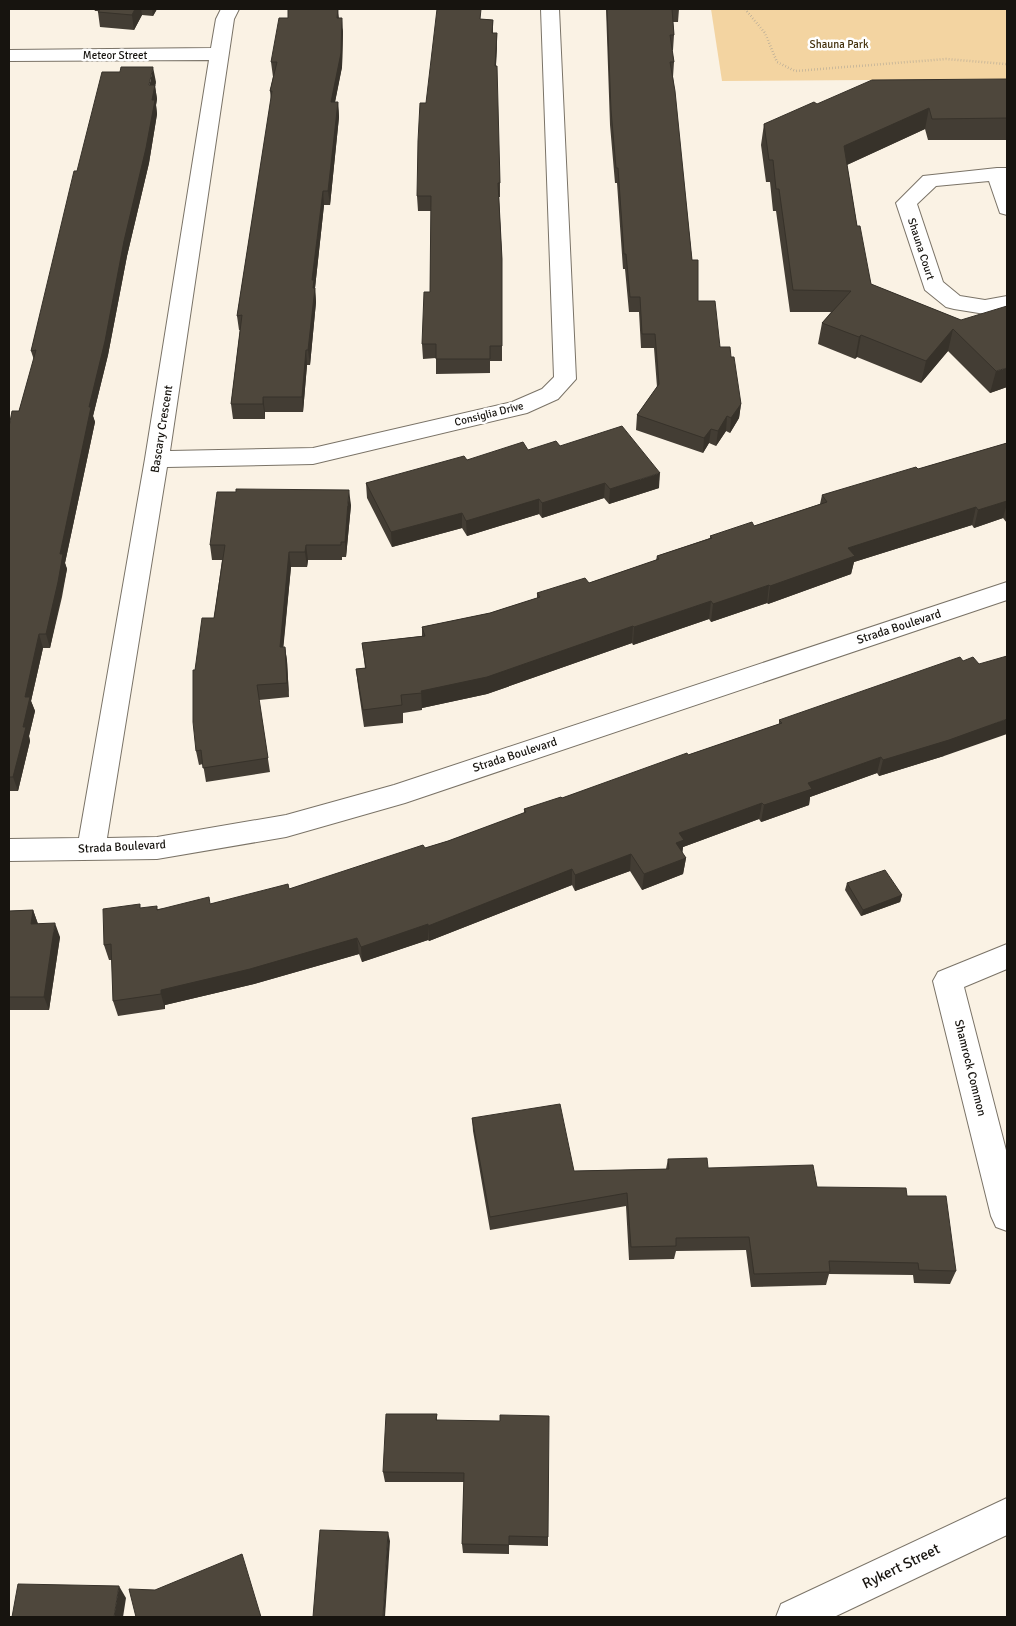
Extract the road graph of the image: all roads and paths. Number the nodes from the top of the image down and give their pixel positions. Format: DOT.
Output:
graph roads {
  1 [pos="230,9"];
  2 [pos="550,9"];
  3 [pos="744,9"];
  4 [pos="221,54"];
  5 [pos="9,56"];
  6 [pos="1007,64"];
  7 [pos="1002,174"];
  8 [pos="1007,209"];
  9 [pos="1007,303"];
  10 [pos="157,459"];
  11 [pos="1007,591"];
  12 [pos="9,850"];
  13 [pos="91,850"];
  14 [pos="1007,956"];
  15 [pos="1007,1216"];
  16 [pos="1007,1516"];
  17 [pos="794,1617"];
  1 -- 4 [label="street, Bascary Crescent"];
  2 -- 10 [label="street, Consiglia Drive"];
  3 -- 6 [label="path"];
  4 -- 5 [label="street, Meteor Street"];
  4 -- 10 [label="street, Bascary Crescent"];
  7 -- 8 [label="street, Shauna Court"];
  7 -- 9 [label="street, Shauna Court"];
  10 -- 13 [label="street, Bascary Crescent"];
  11 -- 13 [label="street, Strada Boulevard"];
  12 -- 13 [label="street, Strada Boulevard"];
  14 -- 15 [label="street, Shamrock Common"];
  16 -- 17 [label="street, Rykert Street"];
}
